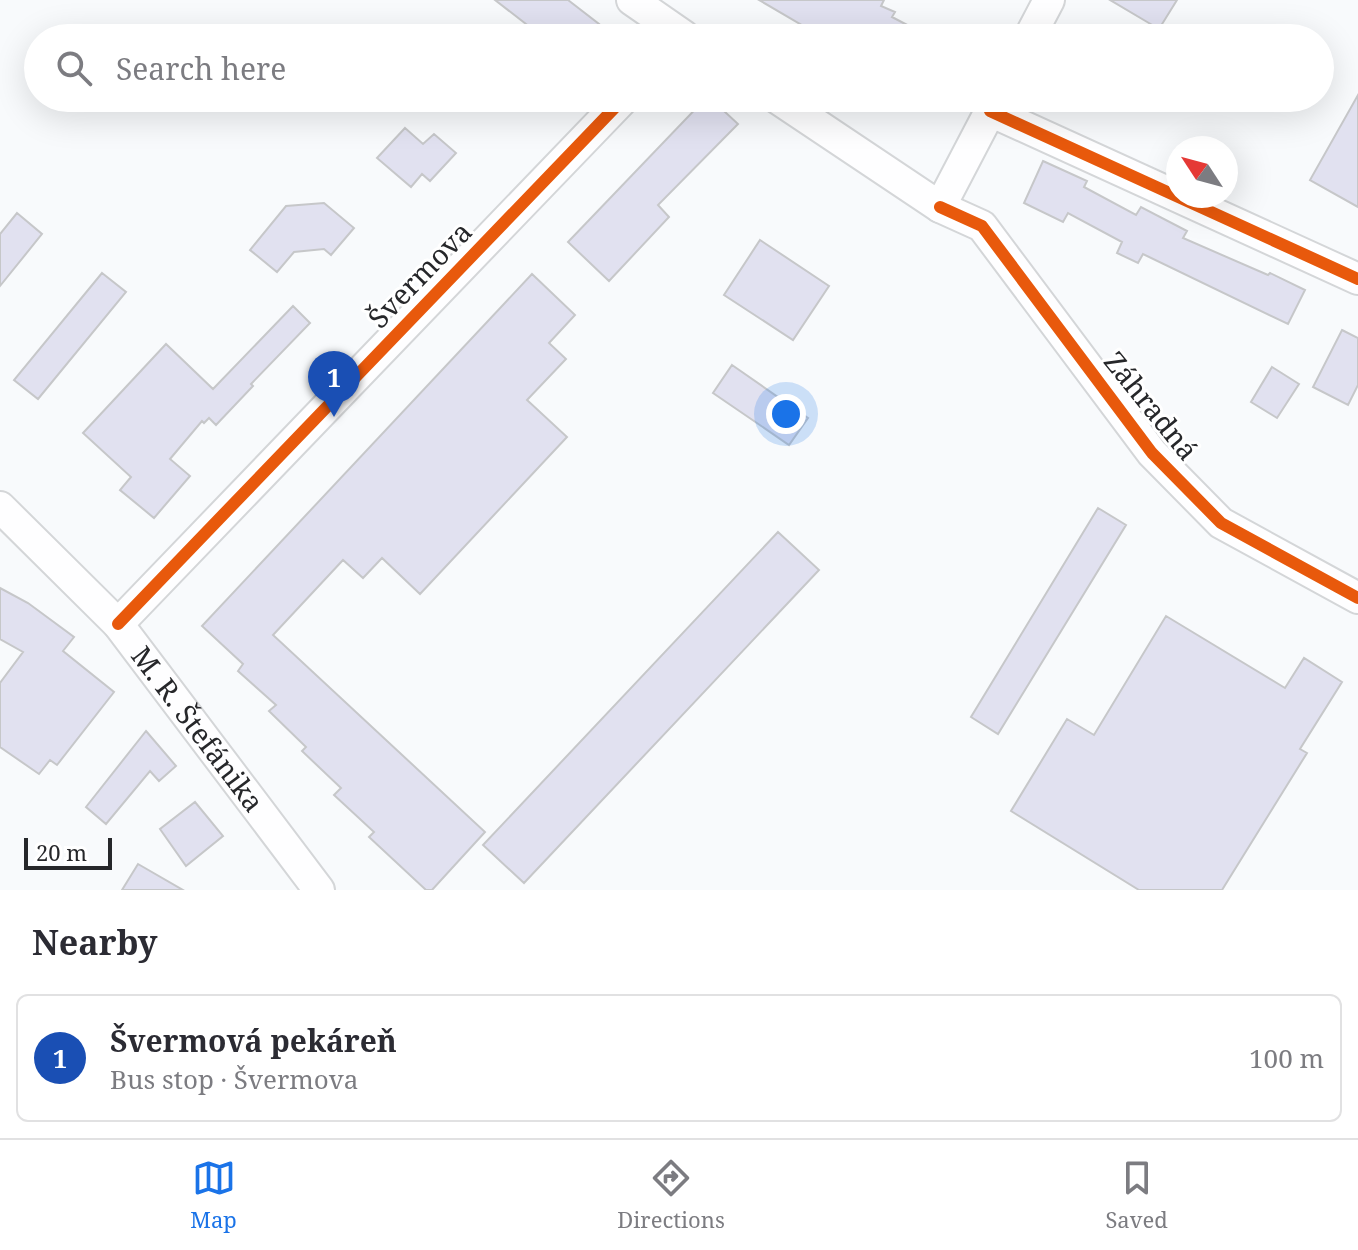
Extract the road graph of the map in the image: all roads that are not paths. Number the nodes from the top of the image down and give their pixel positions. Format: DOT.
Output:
graph roads {
  1 [pos="632,0"];
  2 [pos="1049,0"];
  3 [pos="666,24"];
  4 [pos="1036,24"];
  5 [pos="611,112"];
  6 [pos="798,112"];
  7 [pos="990,112"];
  8 [pos="1011,112"];
  9 [pos="940,207"];
  10 [pos="1358,279"];
  11 [pos="0,507"];
  12 [pos="1358,598"];
  13 [pos="118,624"];
  14 [pos="319,890"];
  1 -- 3 [label="street"];
  2 -- 4 [label="street"];
  5 -- 13 [label="street, Švermova"];
  6 -- 9 [label="street"];
  7 -- 9 [label="street"];
  8 -- 10 [label="street"];
  9 -- 12 [label="street, Záhradná"];
  11 -- 13 [label="street, M. R. Štefánika"];
  13 -- 14 [label="street, M. R. Štefánika"];
}
